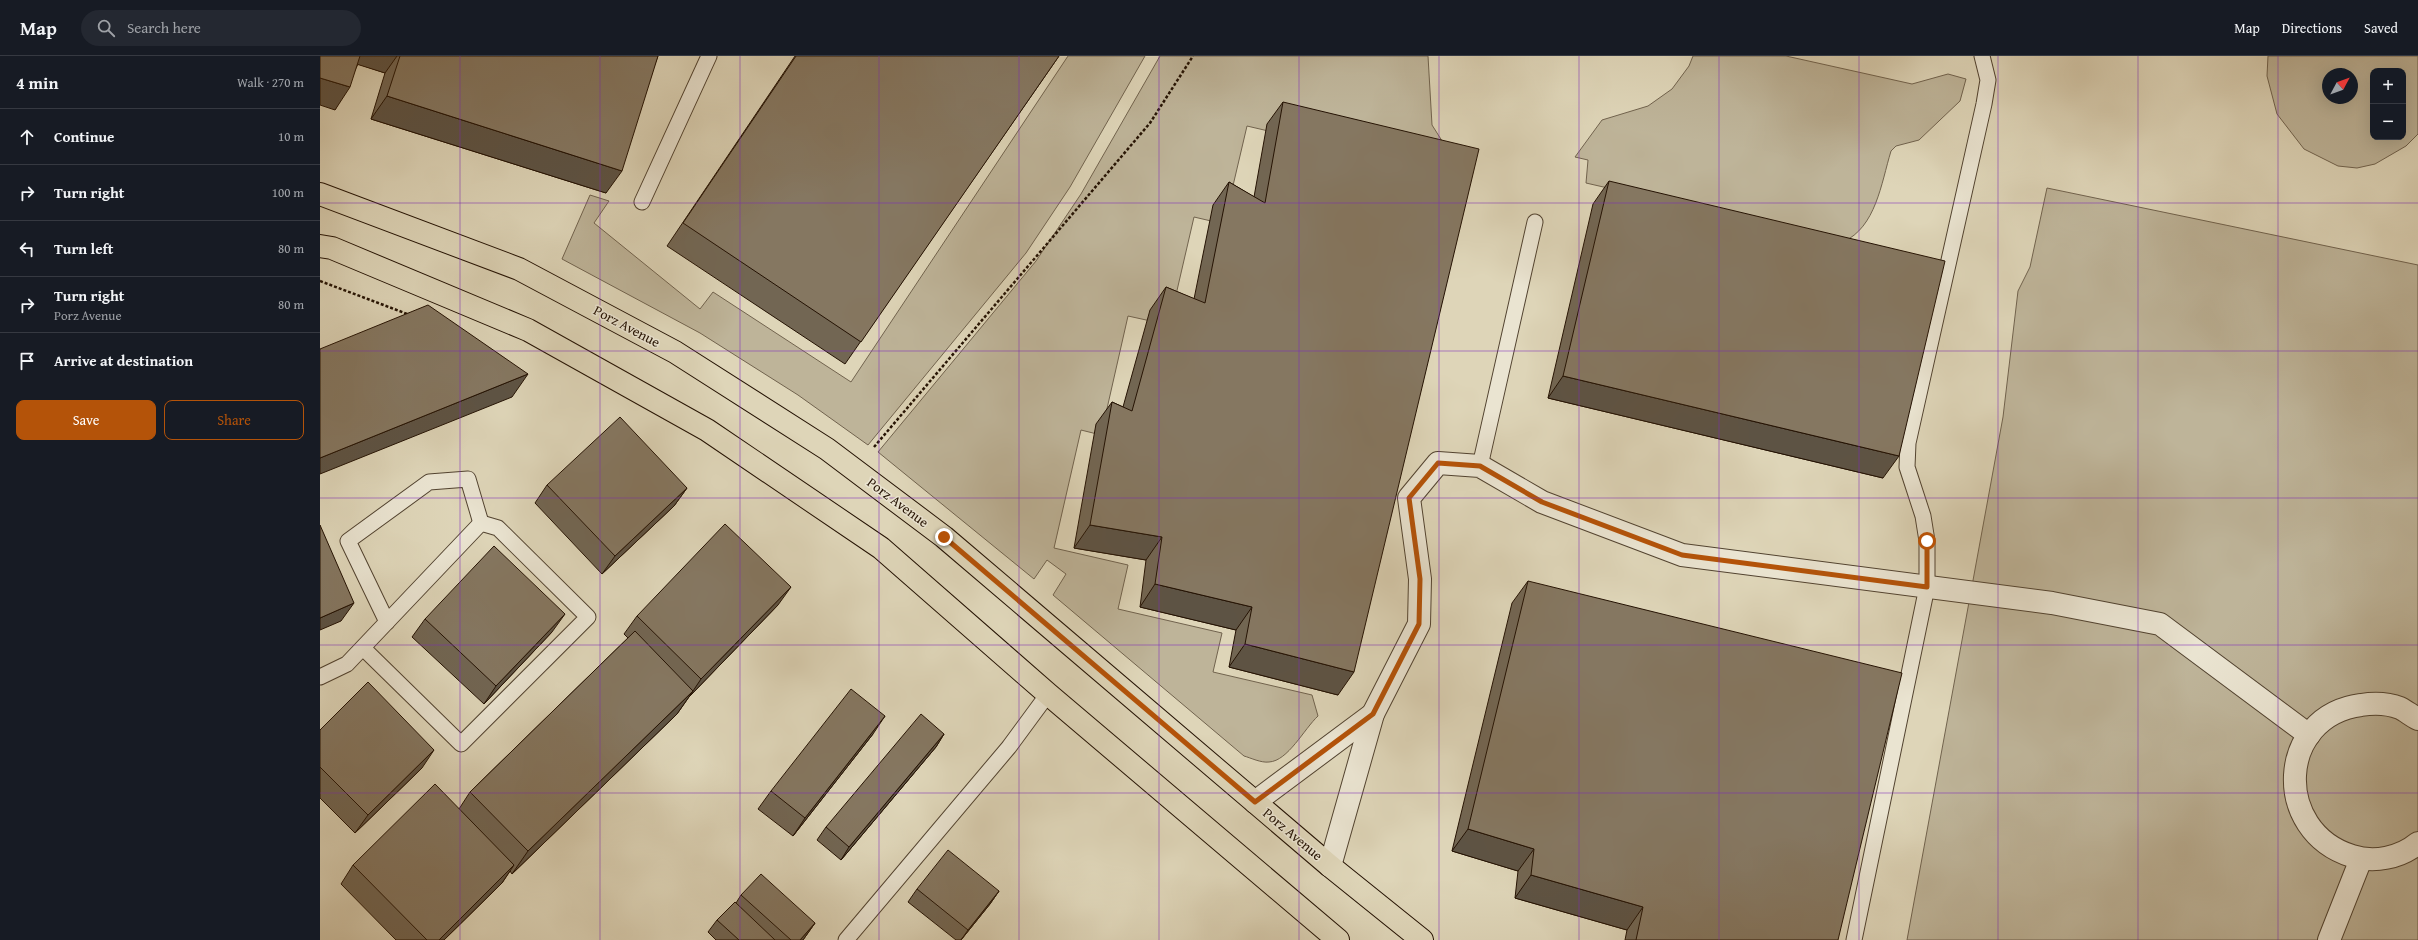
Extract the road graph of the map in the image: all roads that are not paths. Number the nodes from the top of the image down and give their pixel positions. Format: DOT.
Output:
graph roads {
  1 [pos="709,56"];
  2 [pos="1982,56"];
  3 [pos="320,194"];
  4 [pos="642,202"];
  5 [pos="1535,222"];
  6 [pos="320,246"];
  7 [pos="1480,466"];
  8 [pos="481,523"];
  9 [pos="1927,587"];
  10 [pos="387,622"];
  11 [pos="362,648"];
  12 [pos="320,677"];
  13 [pos="1048,694"];
  14 [pos="1373,714"];
  15 [pos="2418,719"];
  16 [pos="2309,734"];
  17 [pos="1255,802"];
  18 [pos="2418,843"];
  19 [pos="2361,859"];
  20 [pos="1330,866"];
  21 [pos="846,940"];
  22 [pos="1338,940"];
  23 [pos="1422,940"];
  24 [pos="1854,940"];
  25 [pos="2329,940"];
  1 -- 4 [label="lane"];
  2 -- 9 [label="lane"];
  3 -- 17 [label="main road, Porz Avenue"];
  5 -- 7 [label="lane"];
  6 -- 13 [label="main road"];
  7 -- 9 [label="street"];
  7 -- 14 [label="street"];
  8 -- 10 [label="lane"];
  8 -- 10 [label="lane"];
  8 -- 11 [label="lane"];
  9 -- 16 [label="street"];
  9 -- 24 [label="lane"];
  10 -- 11 [label="lane"];
  11 -- 12 [label="lane"];
  13 -- 21 [label="lane"];
  13 -- 22 [label="main road"];
  14 -- 17 [label="street"];
  14 -- 20 [label="street"];
  15 -- 16 [label="street"];
  16 -- 19 [label="street"];
  17 -- 20 [label="main road, Porz Avenue"];
  18 -- 19 [label="street"];
  19 -- 25 [label="street"];
  20 -- 23 [label="main road, Porz Avenue"];
}
